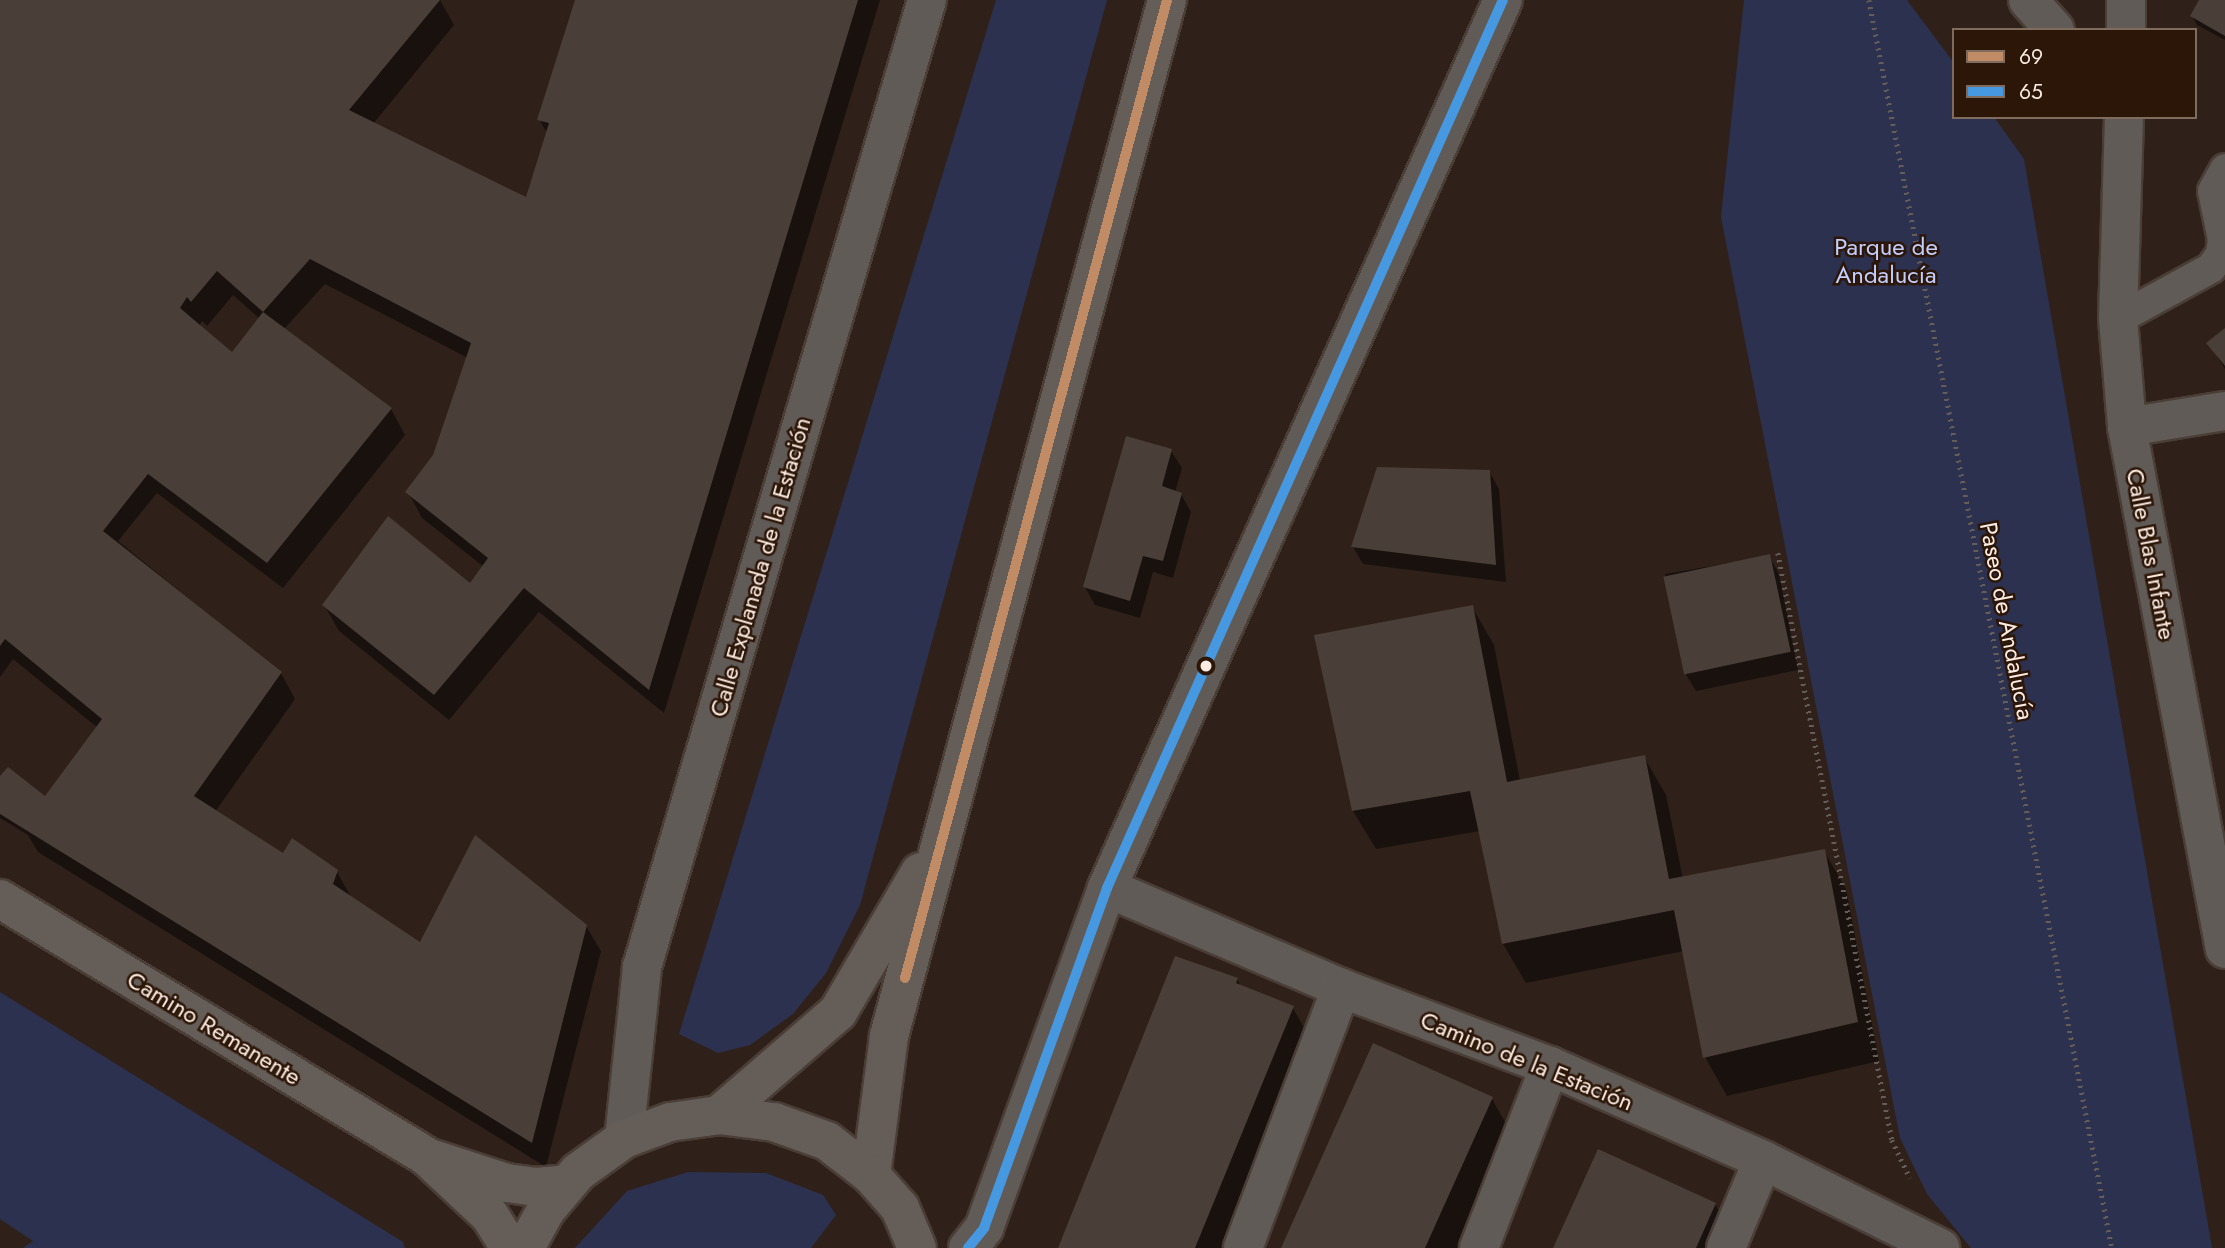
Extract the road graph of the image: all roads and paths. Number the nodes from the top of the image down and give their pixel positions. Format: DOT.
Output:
graph roads {
  1 [pos="927,0"];
  2 [pos="1167,0"];
  3 [pos="1503,0"];
  4 [pos="1869,0"];
  5 [pos="2028,0"];
  6 [pos="2126,0"];
  7 [pos="2053,28"];
  8 [pos="2126,28"];
  9 [pos="2104,119"];
  10 [pos="2124,119"];
  11 [pos="2124,155"];
  12 [pos="2225,169"];
  13 [pos="2118,319"];
  14 [pos="2225,411"];
  15 [pos="2127,427"];
  16 [pos="1778,553"];
  17 [pos="948,825"];
  18 [pos="1107,888"];
  19 [pos="0,899"];
  20 [pos="2225,949"];
  21 [pos="1342,988"];
  22 [pos="1550,1066"];
  23 [pos="719,1115"];
  24 [pos="624,1139"];
  25 [pos="427,1157"];
  26 [pos="1763,1160"];
  27 [pos="871,1175"];
  28 [pos="567,1184"];
  29 [pos="1915,1188"];
  30 [pos="510,1248"];
  31 [pos="525,1248"];
  32 [pos="917,1248"];
  33 [pos="968,1248"];
  34 [pos="1243,1248"];
  35 [pos="1479,1248"];
  36 [pos="1727,1248"];
  37 [pos="1940,1248"];
  38 [pos="2112,1248"];
  1 -- 24 [label="street, Calle Explanada de la Estación"];
  2 -- 17 [label="street"];
  3 -- 18 [label="street"];
  4 -- 38 [label="path, Paseo de Andalucía"];
  5 -- 7 [label="street"];
  6 -- 8 [label="street"];
  9 -- 11 [label="street"];
  10 -- 11 [label="street, Calle Blas Infante"];
  11 -- 13 [label="street, Calle Blas Infante"];
  12 -- 13 [label="lane"];
  13 -- 15 [label="street, Calle Blas Infante"];
  14 -- 15 [label="street"];
  15 -- 20 [label="street, Calle Blas Infante"];
  16 -- 29 [label="path"];
  17 -- 23 [label="street"];
  17 -- 27 [label="street"];
  18 -- 21 [label="street, Camino de la Estación"];
  18 -- 33 [label="street"];
  19 -- 25 [label="street, Camino Remanente"];
  21 -- 22 [label="street, Camino de la Estación"];
  21 -- 34 [label="street"];
  22 -- 26 [label="street, Camino de la Estación"];
  22 -- 35 [label="street"];
  23 -- 24 [label="street"];
  23 -- 27 [label="street"];
  24 -- 28 [label="street"];
  25 -- 28 [label="street, Camino Remanente"];
  25 -- 30 [label="street, Camino Remanente"];
  26 -- 36 [label="street"];
  26 -- 37 [label="street, Camino de la Estación"];
  27 -- 32 [label="street"];
  28 -- 31 [label="street"];
}
